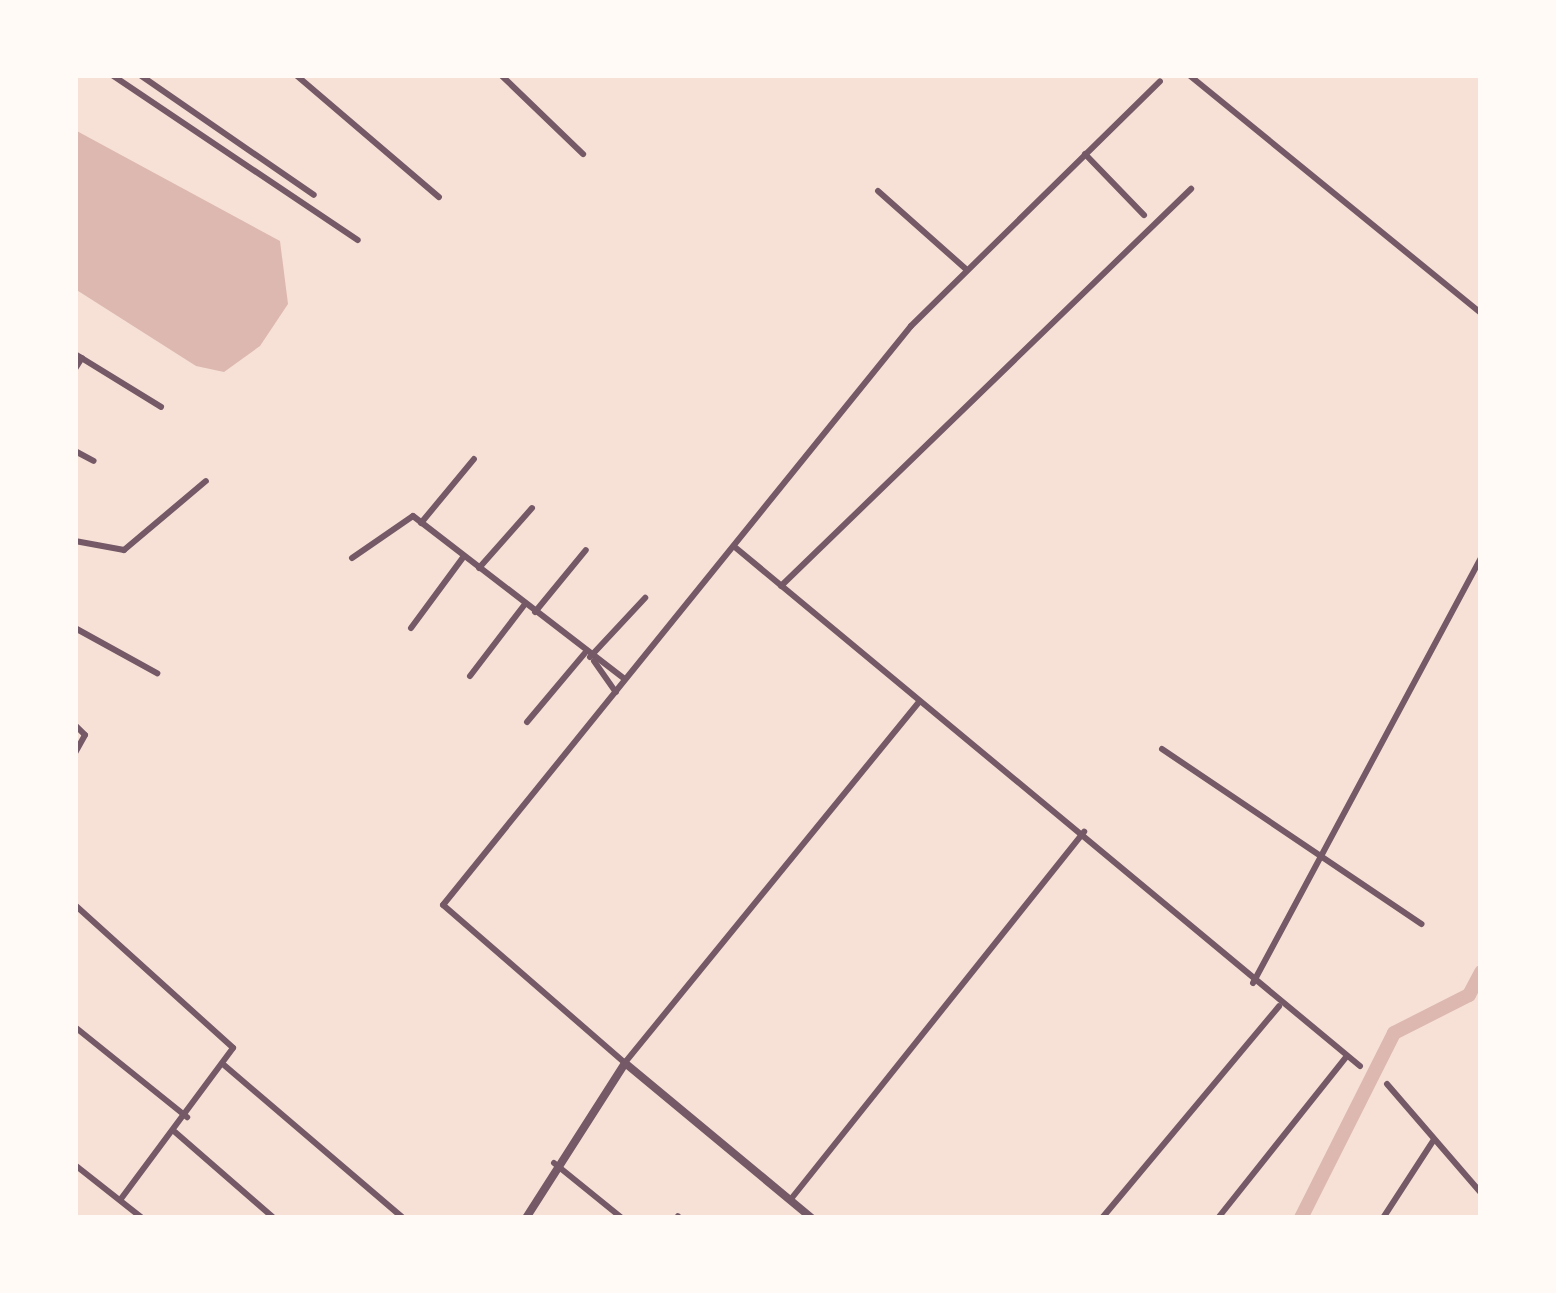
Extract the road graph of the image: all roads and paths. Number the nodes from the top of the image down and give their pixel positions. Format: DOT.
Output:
graph roads {
  1 [pos="112,75"];
  2 [pos="140,75"];
  3 [pos="296,75"];
  4 [pos="501,75"];
  5 [pos="1189,75"];
  6 [pos="1160,81"];
  7 [pos="584,154"];
  8 [pos="1085,154"];
  9 [pos="1191,189"];
  10 [pos="878,191"];
  11 [pos="314,195"];
  12 [pos="439,197"];
  13 [pos="1144,215"];
  14 [pos="358,240"];
  15 [pos="968,270"];
  16 [pos="1481,313"];
  17 [pos="79,356"];
  18 [pos="75,369"];
  19 [pos="161,407"];
  20 [pos="75,451"];
  21 [pos="474,459"];
  22 [pos="94,461"];
  23 [pos="206,481"];
  24 [pos="532,508"];
  25 [pos="421,523"];
  26 [pos="75,541"];
  27 [pos="736,548"];
  28 [pos="586,550"];
  29 [pos="464,556"];
  30 [pos="1481,557"];
  31 [pos="352,558"];
  32 [pos="478,568"];
  33 [pos="782,586"];
  34 [pos="645,598"];
  35 [pos="525,604"];
  36 [pos="535,612"];
  37 [pos="75,628"];
  38 [pos="411,628"];
  39 [pos="589,657"];
  40 [pos="157,673"];
  41 [pos="470,676"];
  42 [pos="626,680"];
  43 [pos="616,692"];
  44 [pos="919,702"];
  45 [pos="527,722"];
  46 [pos="75,725"];
  47 [pos="1162,749"];
  48 [pos="75,753"];
  49 [pos="1084,832"];
  50 [pos="1324,863"];
  51 [pos="75,904"];
  52 [pos="1421,924"];
  53 [pos="1253,983"];
  54 [pos="1279,1006"];
  55 [pos="75,1028"];
  56 [pos="1346,1057"];
  57 [pos="626,1063"];
  58 [pos="224,1065"];
  59 [pos="1360,1066"];
  60 [pos="1387,1084"];
  61 [pos="187,1117"];
  62 [pos="175,1132"];
  63 [pos="1432,1141"];
  64 [pos="554,1163"];
  65 [pos="75,1165"];
  66 [pos="1481,1192"];
  67 [pos="119,1200"];
  68 [pos="790,1200"];
  69 [pos="142,1218"];
  70 [pos="274,1218"];
  71 [pos="403,1218"];
  72 [pos="526,1218"];
  73 [pos="622,1218"];
  74 [pos="812,1218"];
  75 [pos="1102,1218"];
  76 [pos="1218,1218"];
  77 [pos="1383,1218"];
  1 -- 14 [label="street"];
  2 -- 11 [label="street"];
  3 -- 12 [label="street"];
  4 -- 7 [label="street"];
  5 -- 16 [label="street"];
  6 -- 8 [label="street"];
  8 -- 13 [label="street"];
  8 -- 15 [label="street"];
  9 -- 33 [label="street"];
  10 -- 15 [label="street"];
  15 -- 27 [label="street"];
  17 -- 18 [label="street"];
  17 -- 19 [label="street"];
  20 -- 22 [label="street"];
  21 -- 25 [label="street"];
  23 -- 26 [label="street"];
  24 -- 32 [label="street"];
  25 -- 29 [label="street"];
  25 -- 31 [label="street"];
  27 -- 33 [label="street"];
  27 -- 42 [label="street"];
  28 -- 36 [label="street"];
  29 -- 32 [label="street"];
  29 -- 38 [label="street"];
  30 -- 50 [label="street"];
  32 -- 35 [label="street"];
  33 -- 44 [label="street"];
  34 -- 39 [label="street"];
  35 -- 36 [label="street"];
  35 -- 41 [label="street"];
  36 -- 39 [label="street"];
  37 -- 40 [label="street"];
  39 -- 42 [label="street"];
  39 -- 43 [label="street"];
  39 -- 45 [label="street"];
  42 -- 43 [label="street"];
  43 -- 57 [label="street"];
  44 -- 49 [label="street"];
  44 -- 57 [label="street"];
  46 -- 48 [label="street"];
  47 -- 50 [label="street"];
  49 -- 53 [label="street"];
  49 -- 68 [label="street"];
  50 -- 52 [label="street"];
  50 -- 53 [label="street"];
  51 -- 58 [label="street"];
  53 -- 54 [label="street"];
  54 -- 56 [label="street"];
  54 -- 75 [label="street"];
  55 -- 61 [label="street"];
  56 -- 59 [label="street"];
  56 -- 76 [label="street"];
  57 -- 64 [label="street"];
  57 -- 68 [label="street"];
  58 -- 61 [label="street"];
  58 -- 71 [label="street"];
  60 -- 63 [label="street"];
  61 -- 62 [label="street"];
  62 -- 67 [label="street"];
  62 -- 70 [label="street"];
  63 -- 66 [label="street"];
  63 -- 77 [label="street"];
  64 -- 72 [label="street"];
  64 -- 73 [label="street"];
  65 -- 67 [label="street"];
  67 -- 69 [label="street"];
  68 -- 74 [label="street"];
}
